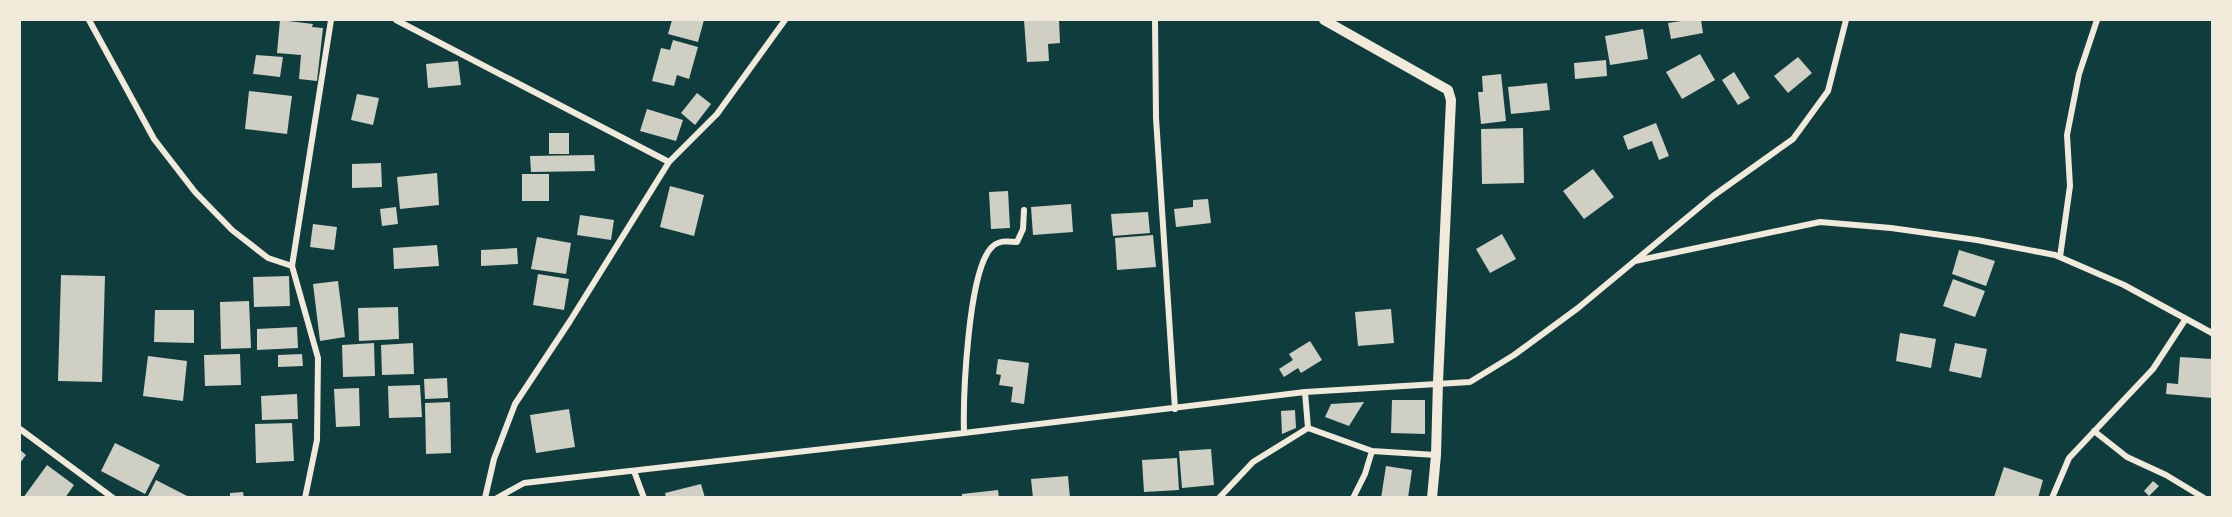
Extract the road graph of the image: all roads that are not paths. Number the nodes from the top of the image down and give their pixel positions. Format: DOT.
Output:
graph roads {
  1 [pos="89,20"];
  2 [pos="331,20"];
  3 [pos="396,20"];
  4 [pos="785,20"];
  5 [pos="1155,20"];
  6 [pos="1324,20"];
  7 [pos="1846,20"];
  8 [pos="2097,20"];
  9 [pos="669,162"];
  10 [pos="1024,210"];
  11 [pos="2060,257"];
  12 [pos="1632,262"];
  13 [pos="292,266"];
  14 [pos="2185,320"];
  15 [pos="2212,333"];
  16 [pos="1438,382"];
  17 [pos="1305,392"];
  18 [pos="1175,409"];
  19 [pos="1308,428"];
  20 [pos="20,429"];
  21 [pos="2094,431"];
  22 [pos="964,433"];
  23 [pos="1372,451"];
  24 [pos="1436,455"];
  25 [pos="634,471"];
  26 [pos="2056,486"];
  27 [pos="2202,497"];
  28 [pos="113,498"];
  29 [pos="305,498"];
  30 [pos="485,498"];
  31 [pos="497,498"];
  32 [pos="644,498"];
  33 [pos="1219,498"];
  34 [pos="1353,498"];
  35 [pos="1432,498"];
  36 [pos="2046,498"];
  37 [pos="2052,498"];
  1 -- 13 [label="street"];
  2 -- 13 [label="street"];
  3 -- 9 [label="street"];
  4 -- 9 [label="street"];
  5 -- 18 [label="street"];
  6 -- 16 [label="street"];
  7 -- 12 [label="street"];
  8 -- 11 [label="street"];
  9 -- 30 [label="street"];
  10 -- 22 [label="street"];
  11 -- 12 [label="street"];
  11 -- 14 [label="street"];
  12 -- 16 [label="street"];
  13 -- 29 [label="street"];
  14 -- 15 [label="street"];
  14 -- 21 [label="street"];
  16 -- 17 [label="street"];
  16 -- 24 [label="street"];
  17 -- 18 [label="street"];
  17 -- 19 [label="street"];
  18 -- 22 [label="street"];
  19 -- 23 [label="street"];
  19 -- 33 [label="street"];
  20 -- 28 [label="street"];
  21 -- 26 [label="street"];
  21 -- 27 [label="street"];
  22 -- 25 [label="street"];
  23 -- 24 [label="street"];
  23 -- 34 [label="street"];
  24 -- 35 [label="street"];
  25 -- 31 [label="street"];
  25 -- 32 [label="street"];
  26 -- 36 [label="street"];
  26 -- 37 [label="street"];
}
